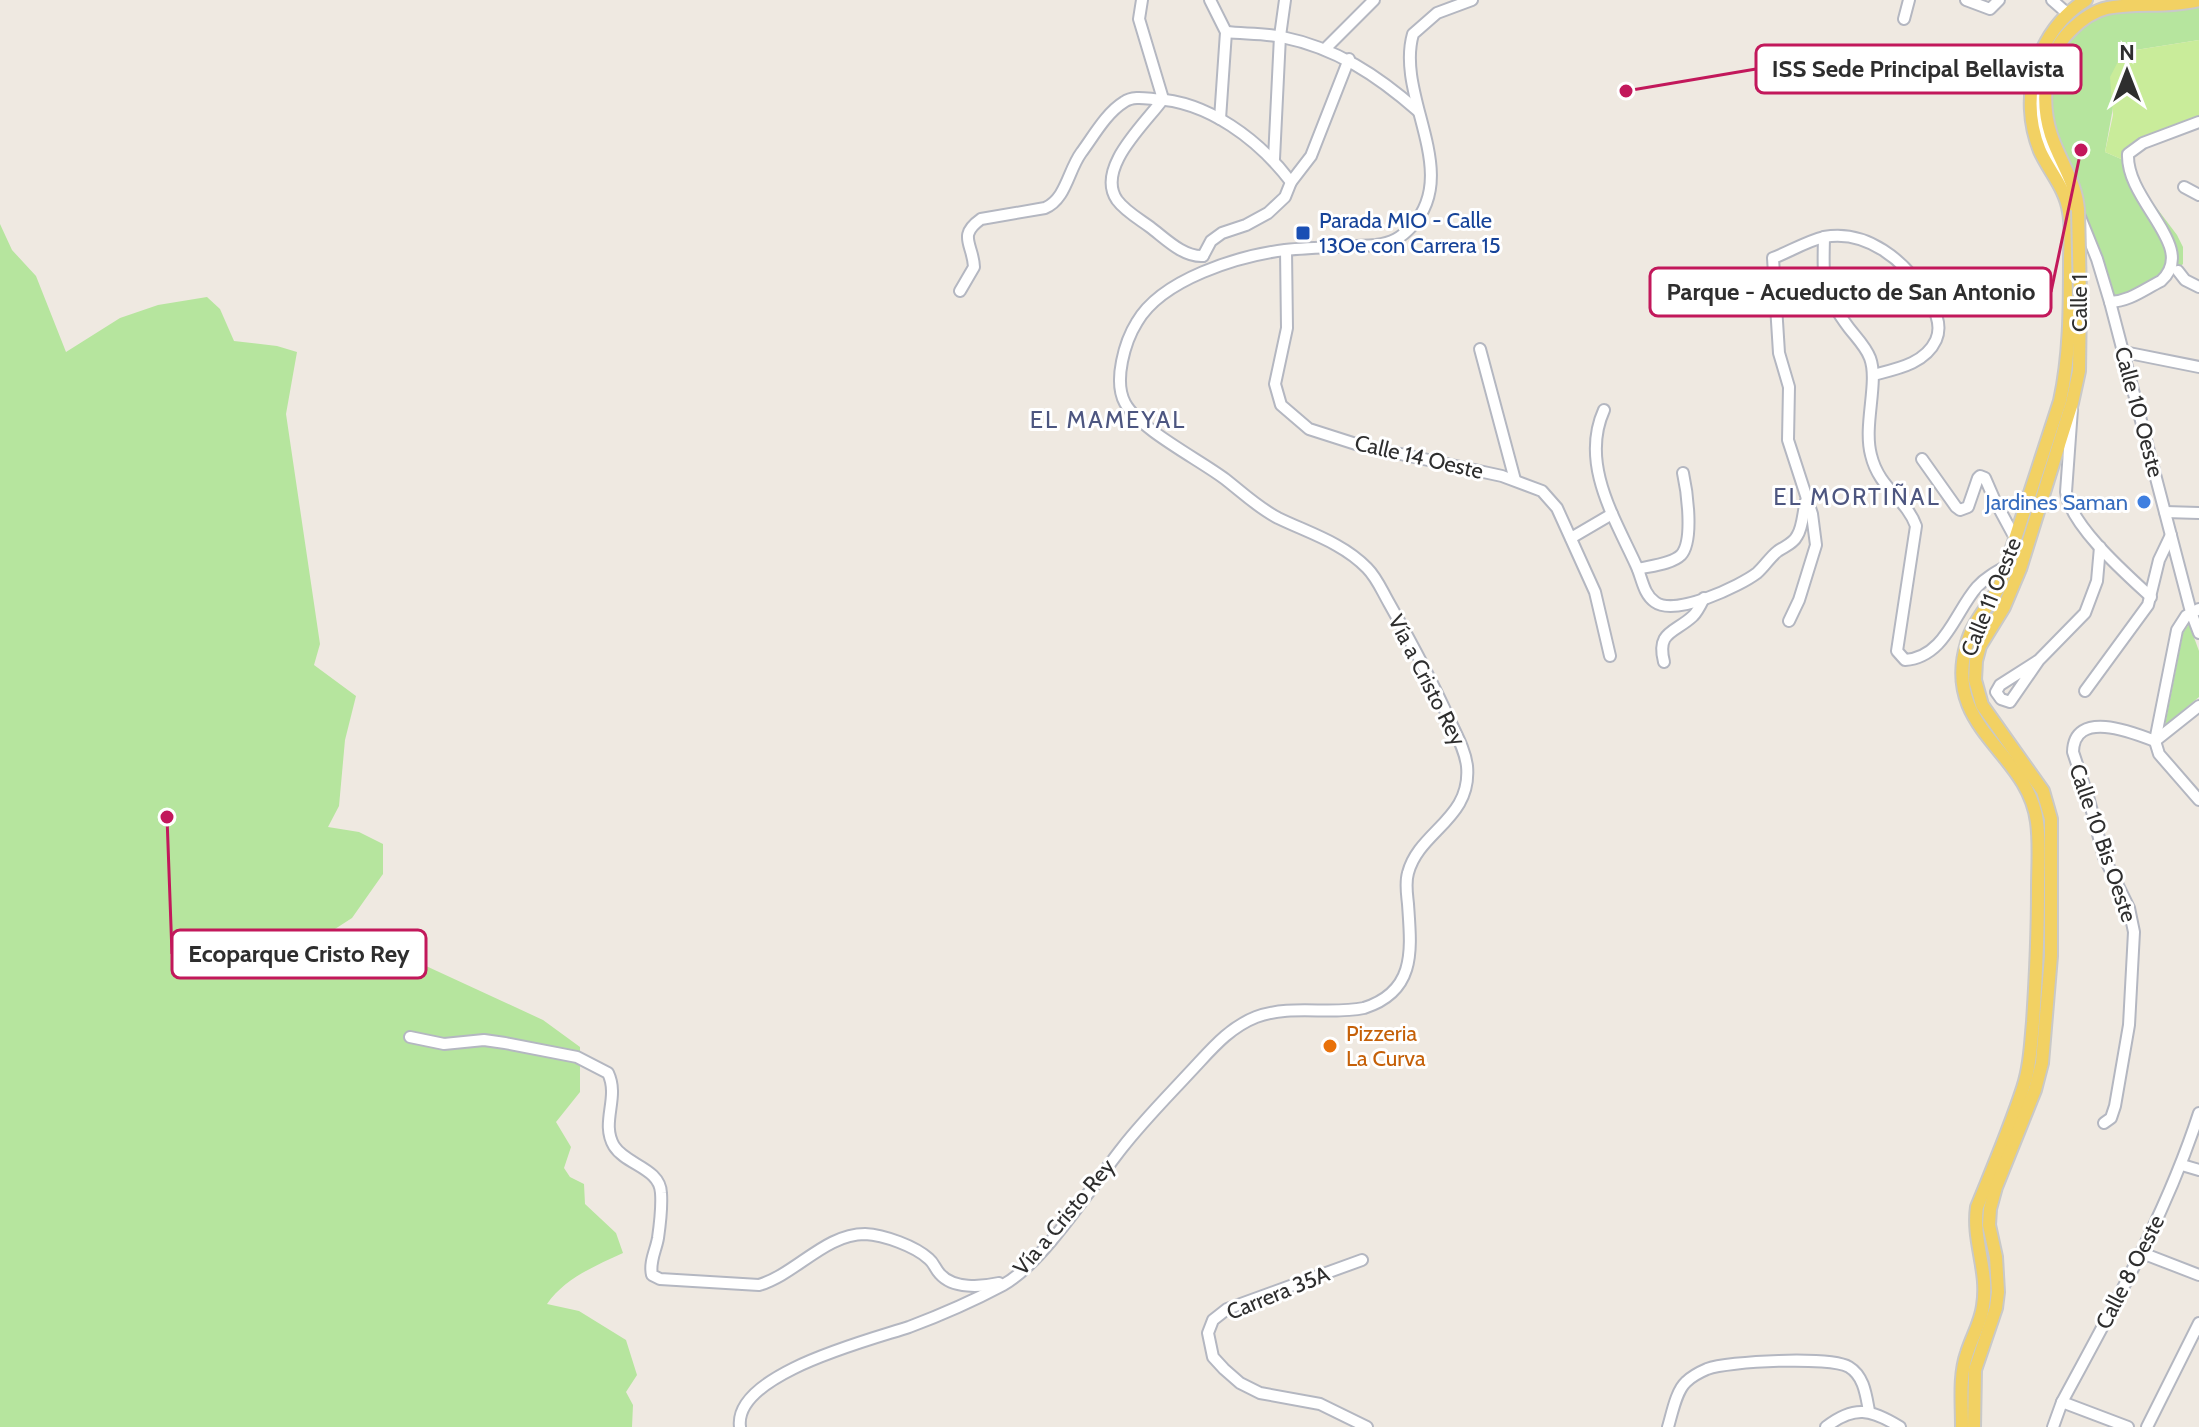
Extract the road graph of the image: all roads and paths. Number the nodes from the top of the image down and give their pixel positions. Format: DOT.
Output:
graph roads {
  1 [pos="1210,0"];
  2 [pos="1285,0"];
  3 [pos="1374,0"];
  4 [pos="1434,0"];
  5 [pos="1472,0"];
  6 [pos="1909,0"];
  7 [pos="1966,0"];
  8 [pos="1999,0"];
  9 [pos="2052,0"];
  10 [pos="2086,0"];
  11 [pos="2146,0"];
  12 [pos="2199,0"];
  13 [pos="1141,2"];
  14 [pos="2100,10"];
  15 [pos="1437,13"];
  16 [pos="2068,14"];
  17 [pos="1904,19"];
  18 [pos="1226,32"];
  19 [pos="1280,36"];
  20 [pos="1325,49"];
  21 [pos="2054,50"];
  22 [pos="1349,59"];
  23 [pos="1163,99"];
  24 [pos="1419,112"];
  25 [pos="1220,119"];
  26 [pos="2199,122"];
  27 [pos="1274,159"];
  28 [pos="1291,182"];
  29 [pos="2184,187"];
  30 [pos="2199,195"];
  31 [pos="2069,211"];
  32 [pos="1824,237"];
  33 [pos="2183,247"];
  34 [pos="1286,250"];
  35 [pos="1203,256"];
  36 [pos="2097,259"];
  37 [pos="1213,270"];
  38 [pos="2199,287"];
  39 [pos="960,291"];
  40 [pos="2110,302"];
  41 [pos="1480,349"];
  42 [pos="2124,352"];
  43 [pos="2199,367"];
  44 [pos="2079,371"];
  45 [pos="1873,375"];
  46 [pos="2072,403"];
  47 [pos="1604,410"];
  48 [pos="1922,459"];
  49 [pos="1683,473"];
  50 [pos="1515,480"];
  51 [pos="1806,501"];
  52 [pos="2027,506"];
  53 [pos="2165,512"];
  54 [pos="2199,513"];
  55 [pos="1612,514"];
  56 [pos="2003,517"];
  57 [pos="2171,535"];
  58 [pos="1571,538"];
  59 [pos="2015,538"];
  60 [pos="2100,547"];
  61 [pos="2007,566"];
  62 [pos="1638,569"];
  63 [pos="1977,587"];
  64 [pos="2151,597"];
  65 [pos="1704,598"];
  66 [pos="1992,602"];
  67 [pos="2195,610"];
  68 [pos="1789,621"];
  69 [pos="2199,633"];
  70 [pos="1610,656"];
  71 [pos="2039,660"];
  72 [pos="1664,662"];
  73 [pos="2085,691"];
  74 [pos="2199,706"];
  75 [pos="2155,741"];
  76 [pos="2199,800"];
  77 [pos="410,1037"];
  78 [pos="2029,1088"];
  79 [pos="2199,1113"];
  80 [pos="2104,1123"];
  81 [pos="2182,1165"];
  82 [pos="2199,1170"];
  83 [pos="2142,1253"];
  84 [pos="1362,1260"];
  85 [pos="2199,1275"];
  86 [pos="1015,1279"];
  87 [pos="2199,1323"];
  88 [pos="2062,1402"];
  89 [pos="1869,1411"];
  90 [pos="740,1427"];
  91 [pos="1367,1427"];
  92 [pos="1668,1427"];
  93 [pos="1826,1427"];
  94 [pos="1900,1427"];
  95 [pos="1962,1427"];
  96 [pos="1974,1427"];
  97 [pos="2053,1427"];
  98 [pos="2128,1427"];
  99 [pos="2147,1427"];
  1 -- 18 [label="street"];
  2 -- 19 [label="street"];
  3 -- 20 [label="street"];
  4 -- 15 [label="street"];
  5 -- 15 [label="street"];
  6 -- 17 [label="street"];
  7 -- 8 [label="street"];
  9 -- 16 [label="street"];
  10 -- 16 [label="main road, Calle 11 Oeste"];
  11 -- 14 [label="main road"];
  12 -- 14 [label="main road"];
  13 -- 23 [label="street"];
  14 -- 16 [label="main road"];
  14 -- 21 [label="main road"];
  15 -- 24 [label="street, Vía a Cristo Rey"];
  16 -- 31 [label="main road, Calle 11 Oeste"];
  18 -- 19 [label="street"];
  18 -- 25 [label="street"];
  19 -- 20 [label="street"];
  19 -- 27 [label="street"];
  20 -- 22 [label="street"];
  21 -- 36 [label="street, Calle 10 Oeste"];
  21 -- 44 [label="main road, Calle 1, bridge"];
  22 -- 24 [label="street"];
  22 -- 28 [label="street"];
  23 -- 25 [label="street"];
  23 -- 35 [label="street"];
  23 -- 39 [label="street"];
  24 -- 34 [label="street, Vía a Cristo Rey"];
  25 -- 27 [label="street"];
  26 -- 33 [label="street"];
  27 -- 28 [label="street"];
  28 -- 35 [label="street"];
  29 -- 30 [label="street"];
  31 -- 36 [label="street, Calle 10 Oeste"];
  31 -- 52 [label="main road, Calle 11 Oeste"];
  32 -- 45 [label="street"];
  32 -- 45 [label="street"];
  32 -- 51 [label="street"];
  34 -- 37 [label="street, Vía a Cristo Rey"];
  34 -- 50 [label="street, Calle 14 Oeste"];
  35 -- 37 [label="street"];
  36 -- 40 [label="street, Calle 10 Oeste"];
  37 -- 86 [label="street, Vía a Cristo Rey"];
  38 -- 40 [label="street"];
  40 -- 42 [label="street, Calle 10 Oeste"];
  41 -- 50 [label="street"];
  42 -- 43 [label="street"];
  42 -- 53 [label="street, Calle 10 Oeste"];
  44 -- 46 [label="main road, Calle 11 Oeste"];
  45 -- 63 [label="street"];
  46 -- 60 [label="street"];
  46 -- 78 [label="main road, Calle 11 Oeste"];
  47 -- 55 [label="street"];
  48 -- 56 [label="street"];
  49 -- 62 [label="street"];
  50 -- 58 [label="street, Calle 14 Oeste"];
  51 -- 65 [label="street"];
  51 -- 68 [label="street"];
  52 -- 56 [label="street"];
  52 -- 59 [label="main road, Calle 11 Oeste"];
  53 -- 54 [label="street"];
  53 -- 57 [label="street, Calle 10 Oeste"];
  55 -- 58 [label="street"];
  55 -- 62 [label="street"];
  56 -- 59 [label="street"];
  57 -- 64 [label="street"];
  57 -- 67 [label="street, Calle 10 Oeste"];
  58 -- 70 [label="street, Calle 14 Oeste"];
  59 -- 61 [label="main road, Calle 11 Oeste"];
  60 -- 64 [label="street"];
  60 -- 71 [label="street"];
  61 -- 63 [label="street"];
  61 -- 66 [label="main road, Calle 11 Oeste"];
  62 -- 65 [label="street"];
  63 -- 66 [label="street"];
  64 -- 73 [label="street"];
  65 -- 72 [label="street"];
  66 -- 78 [label="main road, Calle 11 Oeste"];
  67 -- 69 [label="street, Calle 10 Oeste"];
  67 -- 75 [label="street"];
  74 -- 75 [label="street"];
  75 -- 76 [label="street"];
  75 -- 80 [label="street, Calle 10 Bis Oeste"];
  77 -- 86 [label="street"];
  78 -- 95 [label="main road"];
  78 -- 96 [label="main road"];
  79 -- 81 [label="street, Calle 8 Oeste"];
  81 -- 82 [label="street"];
  81 -- 83 [label="street, Calle 8 Oeste"];
  83 -- 85 [label="street"];
  83 -- 88 [label="street, Calle 8 Oeste"];
  84 -- 91 [label="street, Carrera 35A"];
  86 -- 90 [label="street, Vía a Cristo Rey"];
  87 -- 99 [label="street"];
  88 -- 97 [label="street, Calle 8 Oeste"];
  88 -- 98 [label="street"];
  89 -- 92 [label="street"];
  89 -- 93 [label="street"];
  89 -- 94 [label="street"];
}
